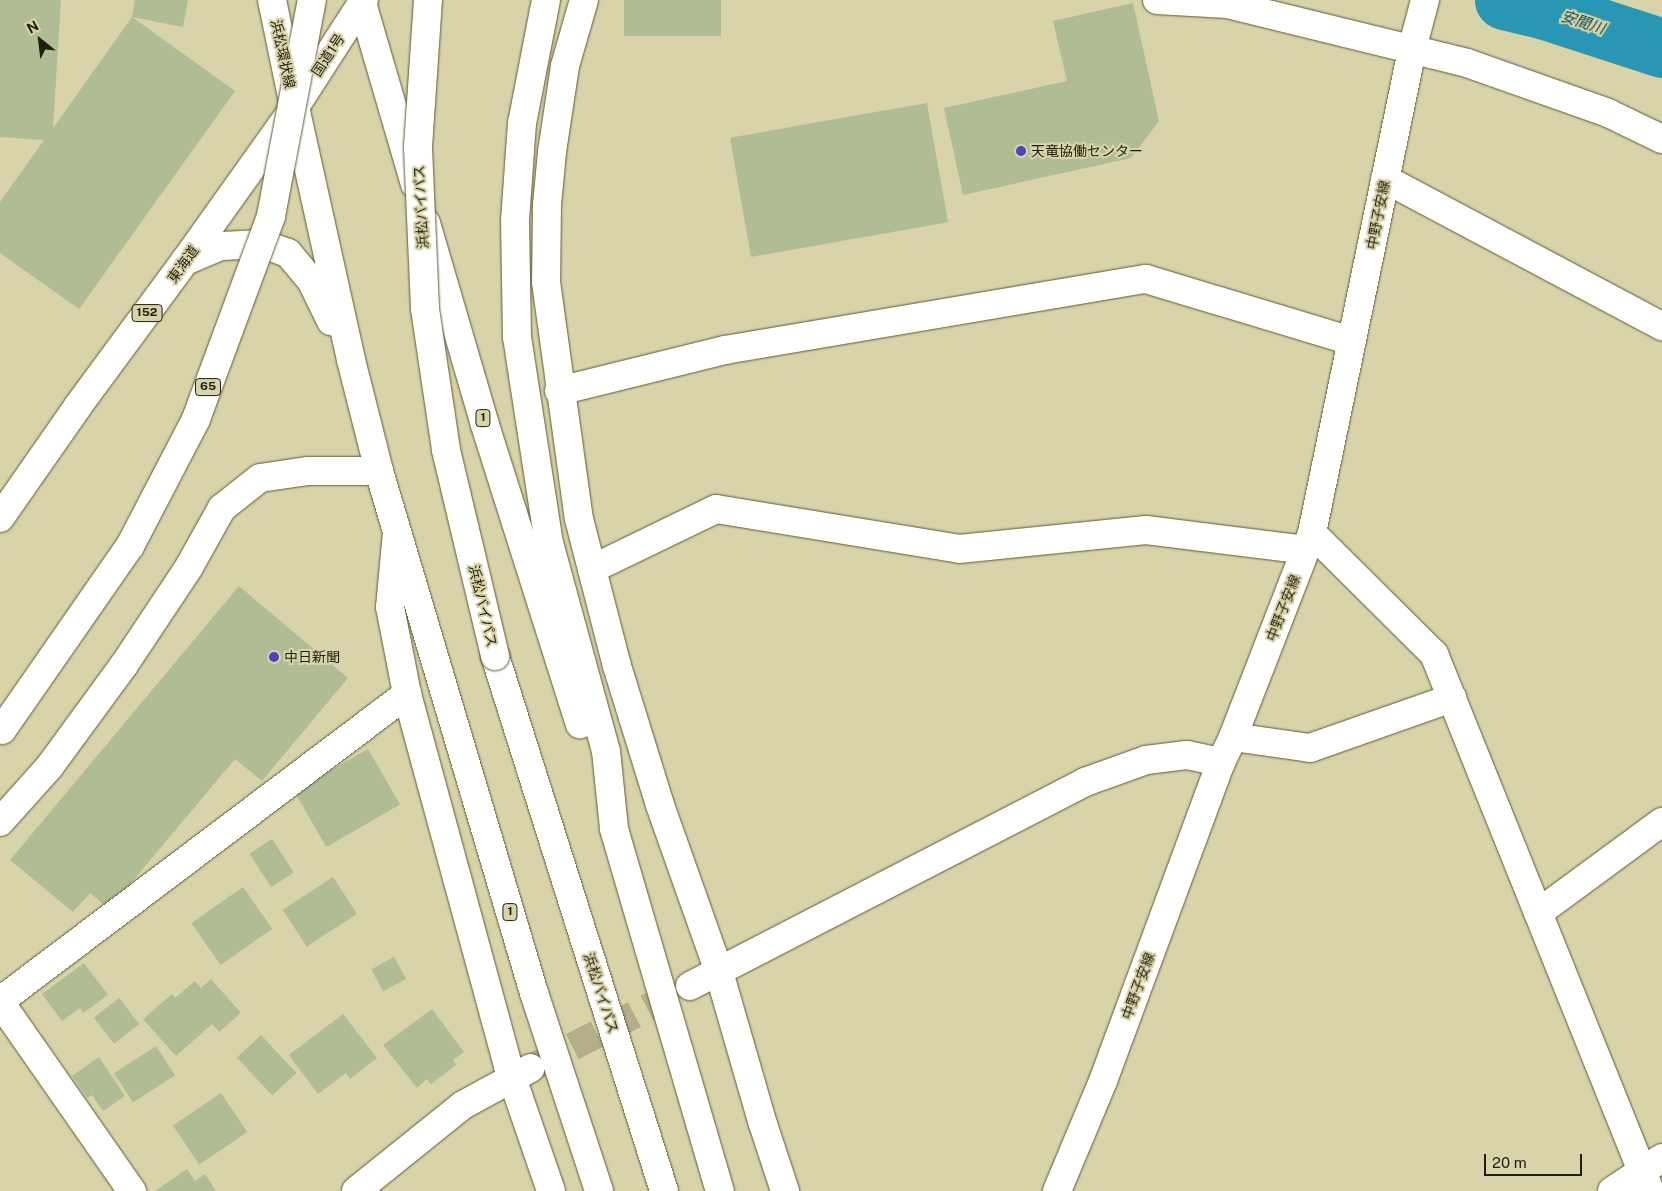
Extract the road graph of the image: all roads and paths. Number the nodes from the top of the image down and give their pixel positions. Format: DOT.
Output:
graph roads {
  1 [pos="272,0"];
  2 [pos="312,0"];
  3 [pos="428,0"];
  4 [pos="546,0"];
  5 [pos="584,0"];
  6 [pos="1157,0"];
  7 [pos="1425,0"];
  8 [pos="363,1"];
  9 [pos="1414,43"];
  10 [pos="294,107"];
  11 [pos="1662,139"];
  12 [pos="1385,179"];
  13 [pos="185,261"];
  14 [pos="1662,326"];
  15 [pos="1352,341"];
  16 [pos="351,360"];
  17 [pos="559,391"];
  18 [pos="379,471"];
  19 [pos="0,518"];
  20 [pos="398,532"];
  21 [pos="1309,541"];
  22 [pos="592,569"];
  23 [pos="408,694"];
  24 [pos="1452,698"];
  25 [pos="1,731"];
  26 [pos="1233,737"];
  27 [pos="1221,762"];
  28 [pos="0,822"];
  29 [pos="1662,822"];
  30 [pos="614,829"];
  31 [pos="1538,912"];
  32 [pos="718,972"];
  33 [pos="690,986"];
  34 [pos="0,1002"];
  35 [pos="522,1073"];
  36 [pos="1652,1173"];
  37 [pos="132,1191"];
  38 [pos="356,1191"];
  39 [pos="551,1191"];
  40 [pos="599,1191"];
  41 [pos="664,1191"];
  42 [pos="720,1191"];
  43 [pos="785,1191"];
  44 [pos="1057,1191"];
  45 [pos="1612,1191"];
  1 -- 10 [label="main road, 浜松環状線"];
  2 -- 25 [label="main road, 65, bridge"];
  3 -- 41 [label="main road, 浜松バイパス, bridge"];
  4 -- 30 [label="main road, 1"];
  5 -- 17 [label="main road"];
  6 -- 9 [label="main road"];
  7 -- 9 [label="main road, 中野子安線"];
  8 -- 10 [label="main road, 国道1号 / 1"];
  8 -- 30 [label="main road, 1"];
  9 -- 11 [label="main road"];
  9 -- 12 [label="main road, 中野子安線"];
  10 -- 13 [label="main road, 東海道 / 152"];
  10 -- 16 [label="main road, 1"];
  12 -- 14 [label="main road"];
  12 -- 15 [label="main road, 中野子安線"];
  13 -- 16 [label="main road, 1"];
  13 -- 19 [label="main road, 東海道 / 152"];
  15 -- 17 [label="main road"];
  15 -- 21 [label="main road, 中野子安線"];
  16 -- 18 [label="main road, 1"];
  17 -- 22 [label="main road"];
  18 -- 20 [label="main road, 1"];
  18 -- 28 [label="main road"];
  20 -- 23 [label="main road"];
  20 -- 40 [label="main road, 1"];
  21 -- 22 [label="main road"];
  21 -- 24 [label="main road"];
  21 -- 26 [label="main road, 中野子安線"];
  22 -- 32 [label="main road"];
  23 -- 34 [label="main road"];
  23 -- 35 [label="main road"];
  24 -- 26 [label="main road"];
  24 -- 31 [label="main road"];
  26 -- 27 [label="main road, 中野子安線"];
  27 -- 32 [label="main road"];
  27 -- 44 [label="main road, 中野子安線"];
  29 -- 31 [label="main road"];
  30 -- 42 [label="main road, 1"];
  31 -- 36 [label="main road"];
  32 -- 33 [label="main road"];
  32 -- 43 [label="main road"];
  34 -- 37 [label="main road"];
  35 -- 38 [label="main road"];
  35 -- 39 [label="main road"];
  36 -- 45 [label="main road"];
}
